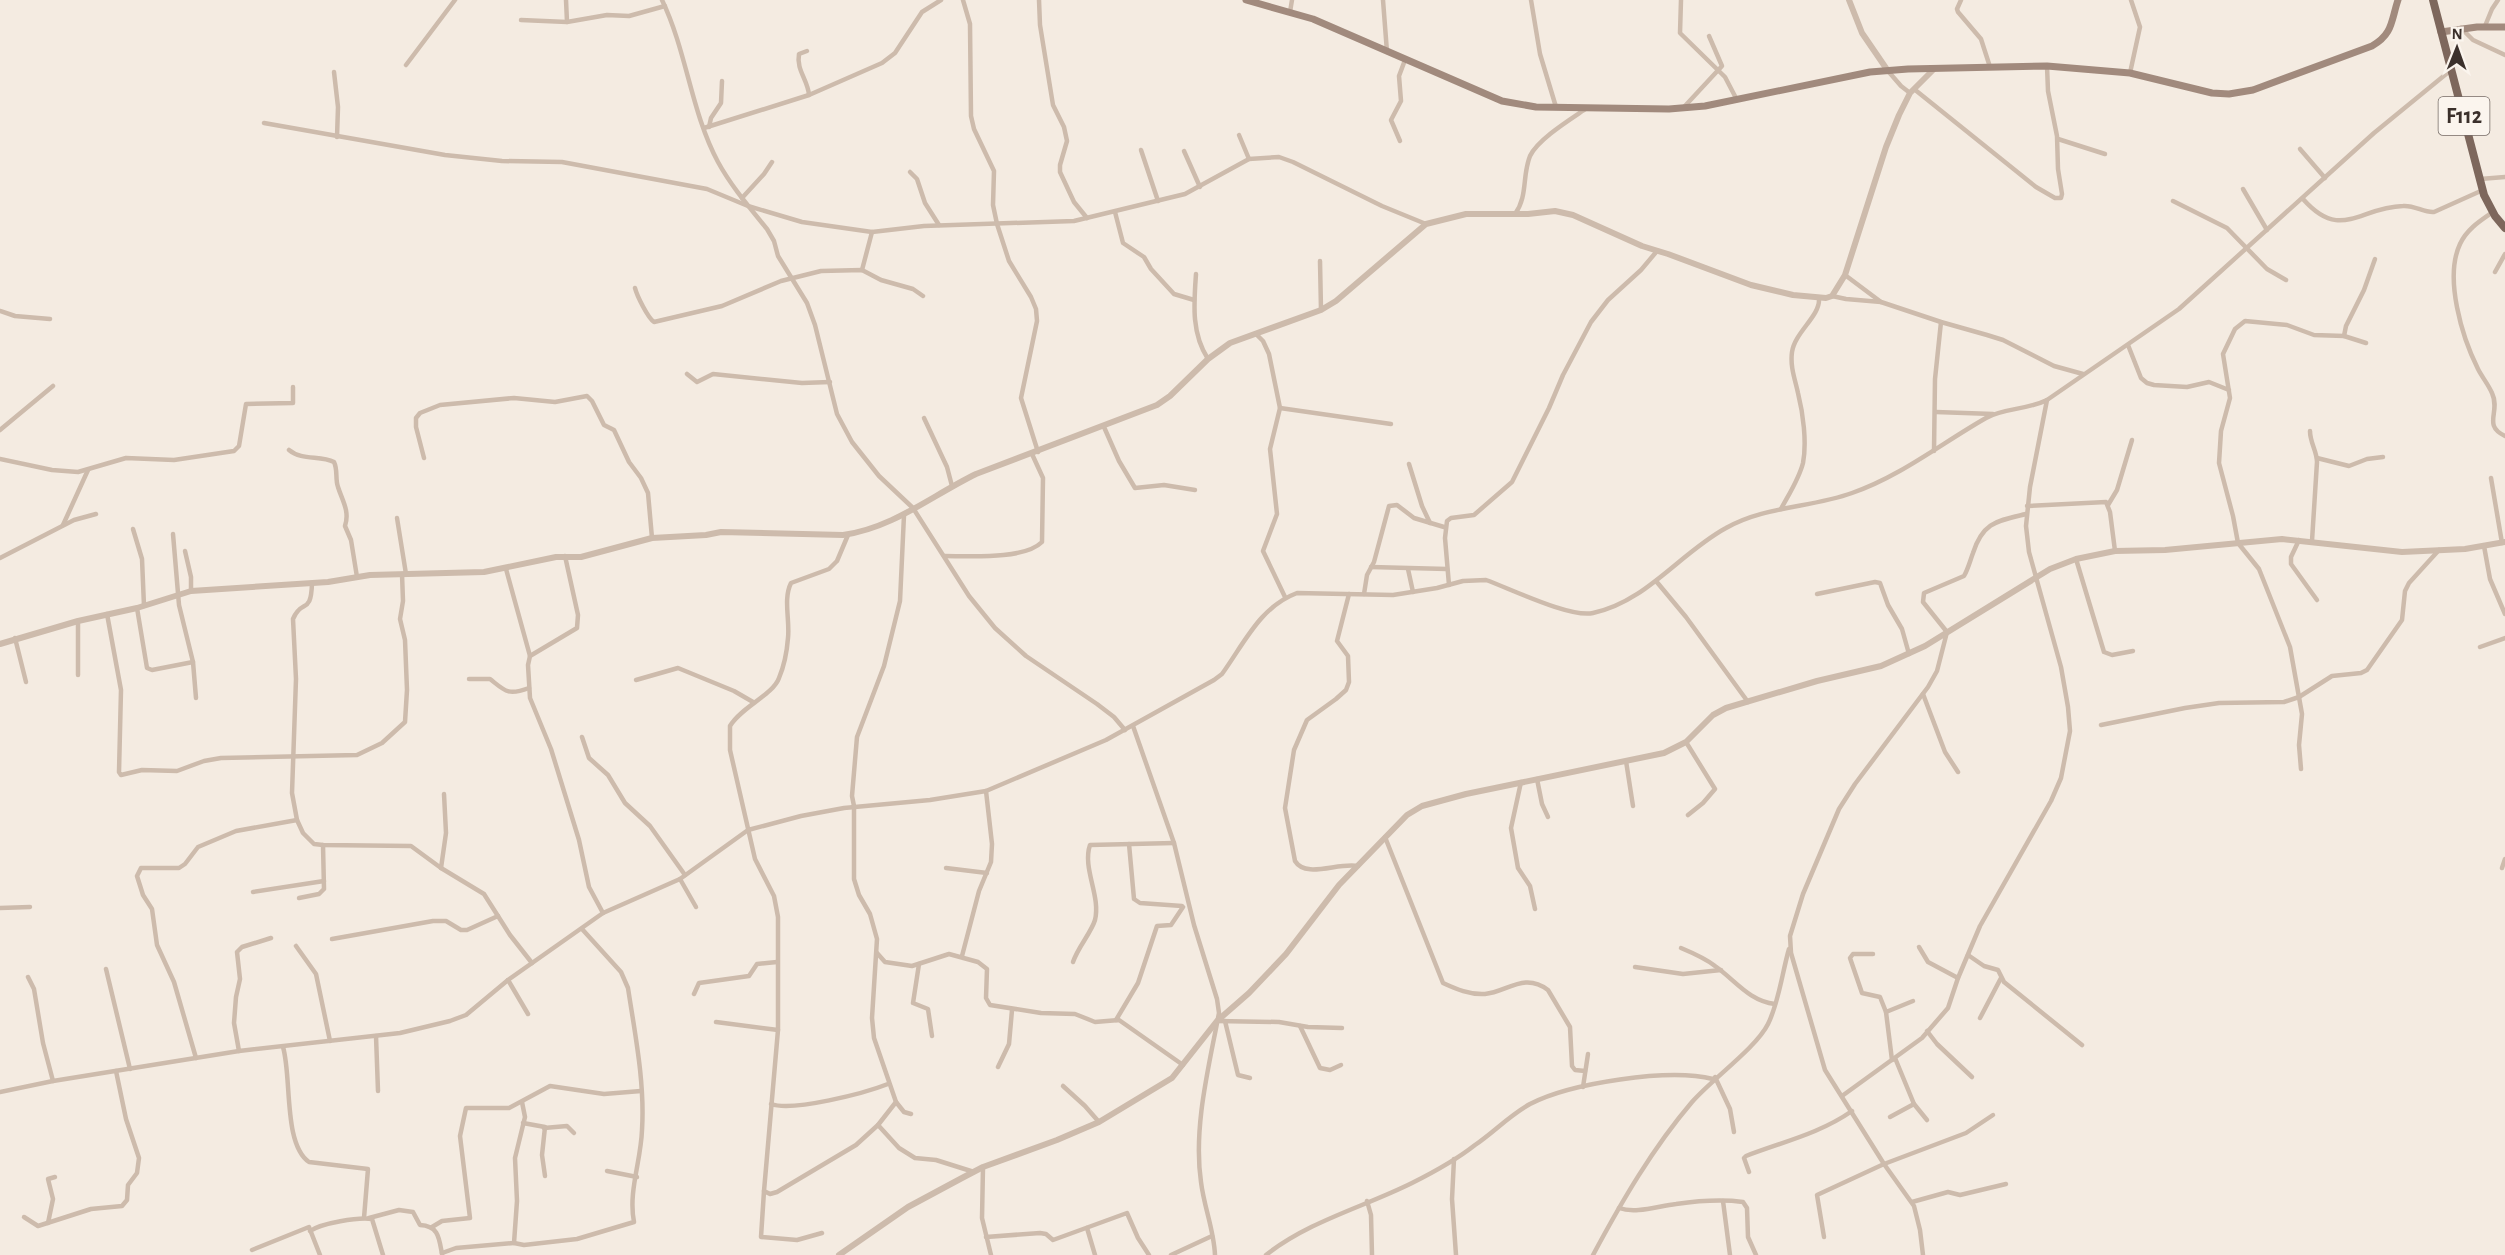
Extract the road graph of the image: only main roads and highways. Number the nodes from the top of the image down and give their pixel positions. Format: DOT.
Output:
graph roads {
  1 [pos="1246,0"];
  2 [pos="2398,0"];
  3 [pos="2433,0"];
  4 [pos="2505,27"];
  5 [pos="2441,32"];
  6 [pos="2505,228"];
  1 -- 2 [label="main road"];
  3 -- 5 [label="main road, F112"];
  4 -- 5 [label="main road"];
  5 -- 6 [label="main road, F112"];
}
